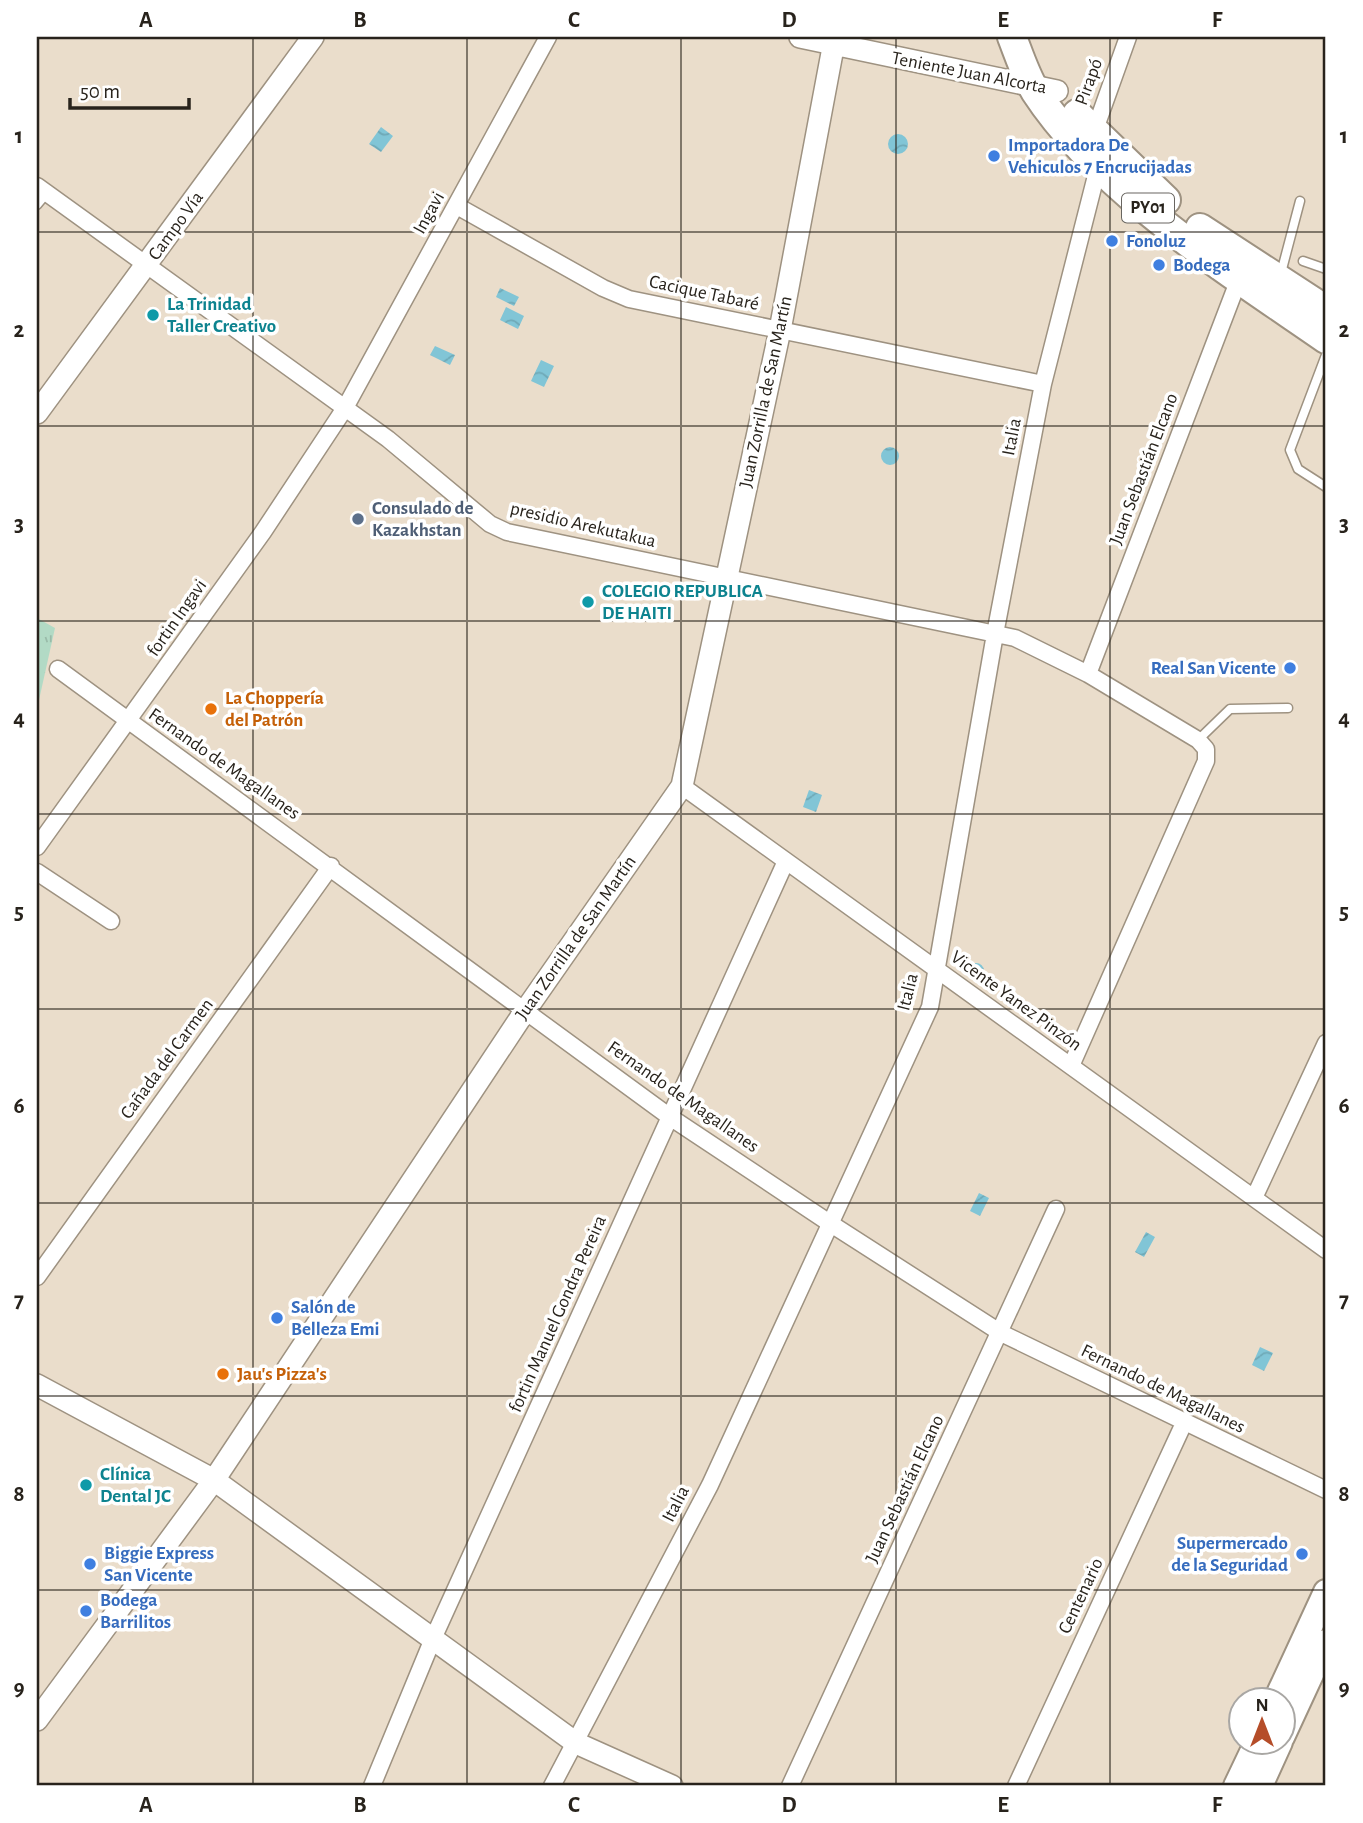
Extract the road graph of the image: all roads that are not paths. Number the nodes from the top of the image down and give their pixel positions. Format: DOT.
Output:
graph roads {
  1 [pos="313,37"];
  2 [pos="548,37"];
  3 [pos="800,37"];
  4 [pos="1012,37"];
  5 [pos="1032,37"];
  6 [pos="1128,37"];
  7 [pos="834,41"];
  8 [pos="1045,88"];
  9 [pos="1095,147"];
  10 [pos="40,195"];
  11 [pos="1300,201"];
  12 [pos="457,206"];
  13 [pos="1303,261"];
  14 [pos="147,265"];
  15 [pos="1326,269"];
  16 [pos="1278,278"];
  17 [pos="1239,279"];
  18 [pos="1326,310"];
  19 [pos="780,330"];
  20 [pos="1326,339"];
  21 [pos="1326,355"];
  22 [pos="1044,384"];
  23 [pos="345,408"];
  24 [pos="37,413"];
  25 [pos="1326,487"];
  26 [pos="726,578"];
  27 [pos="995,634"];
  28 [pos="58,668"];
  29 [pos="1088,674"];
  30 [pos="1288,708"];
  31 [pos="129,723"];
  32 [pos="1198,740"];
  33 [pos="682,786"];
  34 [pos="37,847"];
  35 [pos="786,861"];
  36 [pos="331,866"];
  37 [pos="37,872"];
  38 [pos="111,921"];
  39 [pos="935,968"];
  40 [pos="525,1011"];
  41 [pos="1326,1043"];
  42 [pos="1071,1066"];
  43 [pos="670,1117"];
  44 [pos="1254,1198"];
  45 [pos="1056,1209"];
  46 [pos="828,1222"];
  47 [pos="1326,1250"];
  48 [pos="37,1277"];
  49 [pos="1001,1333"];
  50 [pos="37,1385"];
  51 [pos="1184,1423"];
  52 [pos="214,1480"];
  53 [pos="1326,1490"];
  54 [pos="1326,1592"];
  55 [pos="432,1641"];
  56 [pos="1326,1642"];
  57 [pos="1282,1686"];
  58 [pos="1296,1709"];
  59 [pos="37,1720"];
  60 [pos="576,1743"];
  61 [pos="1251,1756"];
  62 [pos="1274,1756"];
  63 [pos="372,1786"];
  64 [pos="552,1786"];
  65 [pos="672,1786"];
  66 [pos="790,1786"];
  67 [pos="1016,1786"];
  68 [pos="1237,1786"];
  69 [pos="1260,1786"];
  1 -- 14 [label="street, Campo Vía"];
  2 -- 12 [label="street, Ingavi"];
  3 -- 7 [label="street, Teniente Juan Alcorta"];
  4 -- 8 [label="highway, PY01"];
  5 -- 8 [label="highway, PY01"];
  6 -- 9 [label="street, Pirapó"];
  7 -- 8 [label="street, Teniente Juan Alcorta"];
  7 -- 19 [label="street, Juan Zorrilla de San Martín"];
  8 -- 9 [label="highway, PY01"];
  9 -- 16 [label="highway, PY01"];
  9 -- 17 [label="highway, PY01"];
  9 -- 22 [label="street, Italia"];
  10 -- 14 [label="street, presidio Arekutakua"];
  11 -- 16 [label="lane"];
  12 -- 19 [label="street, Cacique Tabaré"];
  12 -- 23 [label="street, Ingavi"];
  13 -- 15 [label="lane"];
  14 -- 23 [label="street, presidio Arekutakua"];
  14 -- 24 [label="street, Campo Vía"];
  16 -- 18 [label="highway, PY01"];
  17 -- 20 [label="highway, PY01"];
  17 -- 29 [label="street, Juan Sebastián Elcano"];
  19 -- 22 [label="street, Cacique Tabaré"];
  19 -- 26 [label="street, Juan Zorrilla de San Martín"];
  21 -- 25 [label="lane"];
  22 -- 27 [label="street, Italia"];
  23 -- 26 [label="street, presidio Arekutakua"];
  23 -- 31 [label="street, fortin Ingavi"];
  26 -- 27 [label="street, presidio Arekutakua"];
  26 -- 33 [label="street, Juan Zorrilla de San Martín"];
  27 -- 29 [label="street, presidio Arekutakua"];
  27 -- 39 [label="street, Italia"];
  28 -- 31 [label="street, Fernando de Magallanes"];
  29 -- 32 [label="street, presidio Arekutakua"];
  30 -- 32 [label="lane"];
  31 -- 34 [label="street, fortin Ingavi"];
  31 -- 36 [label="street, Fernando de Magallanes"];
  32 -- 42 [label="street"];
  33 -- 35 [label="street, Vicente Yanez Pinzón"];
  33 -- 40 [label="street, Juan Zorrilla de San Martín"];
  35 -- 39 [label="street, Vicente Yanez Pinzón"];
  35 -- 43 [label="street, fortin Manuel Gondra Pereira"];
  36 -- 40 [label="street, Fernando de Magallanes"];
  36 -- 48 [label="street, Cañada del Carmen"];
  37 -- 38 [label="street"];
  39 -- 42 [label="street, Vicente Yanez Pinzón"];
  39 -- 46 [label="street, Italia"];
  40 -- 43 [label="street, Fernando de Magallanes"];
  40 -- 52 [label="street, Juan Zorrilla de San Martín"];
  41 -- 44 [label="street"];
  42 -- 44 [label="street, Vicente Yanez Pinzón"];
  43 -- 46 [label="street, Fernando de Magallanes"];
  43 -- 55 [label="street, fortin Manuel Gondra Pereira"];
  44 -- 47 [label="street, Vicente Yanez Pinzón"];
  45 -- 49 [label="street, Juan Sebastián Elcano"];
  46 -- 49 [label="street, Fernando de Magallanes"];
  46 -- 60 [label="street, Italia"];
  49 -- 51 [label="street, Fernando de Magallanes"];
  49 -- 66 [label="street, Juan Sebastián Elcano"];
  50 -- 52 [label="street"];
  51 -- 53 [label="street, Fernando de Magallanes"];
  51 -- 67 [label="street, Centenario"];
  52 -- 55 [label="street"];
  52 -- 59 [label="street, Juan Zorrilla de San Martín"];
  54 -- 57 [label="main road"];
  55 -- 60 [label="street"];
  55 -- 63 [label="street, fortin Manuel Gondra Pereira"];
  56 -- 58 [label="main road"];
  60 -- 64 [label="street, Italia"];
  60 -- 65 [label="street"];
  61 -- 68 [label="main road"];
  62 -- 69 [label="main road"];
}
